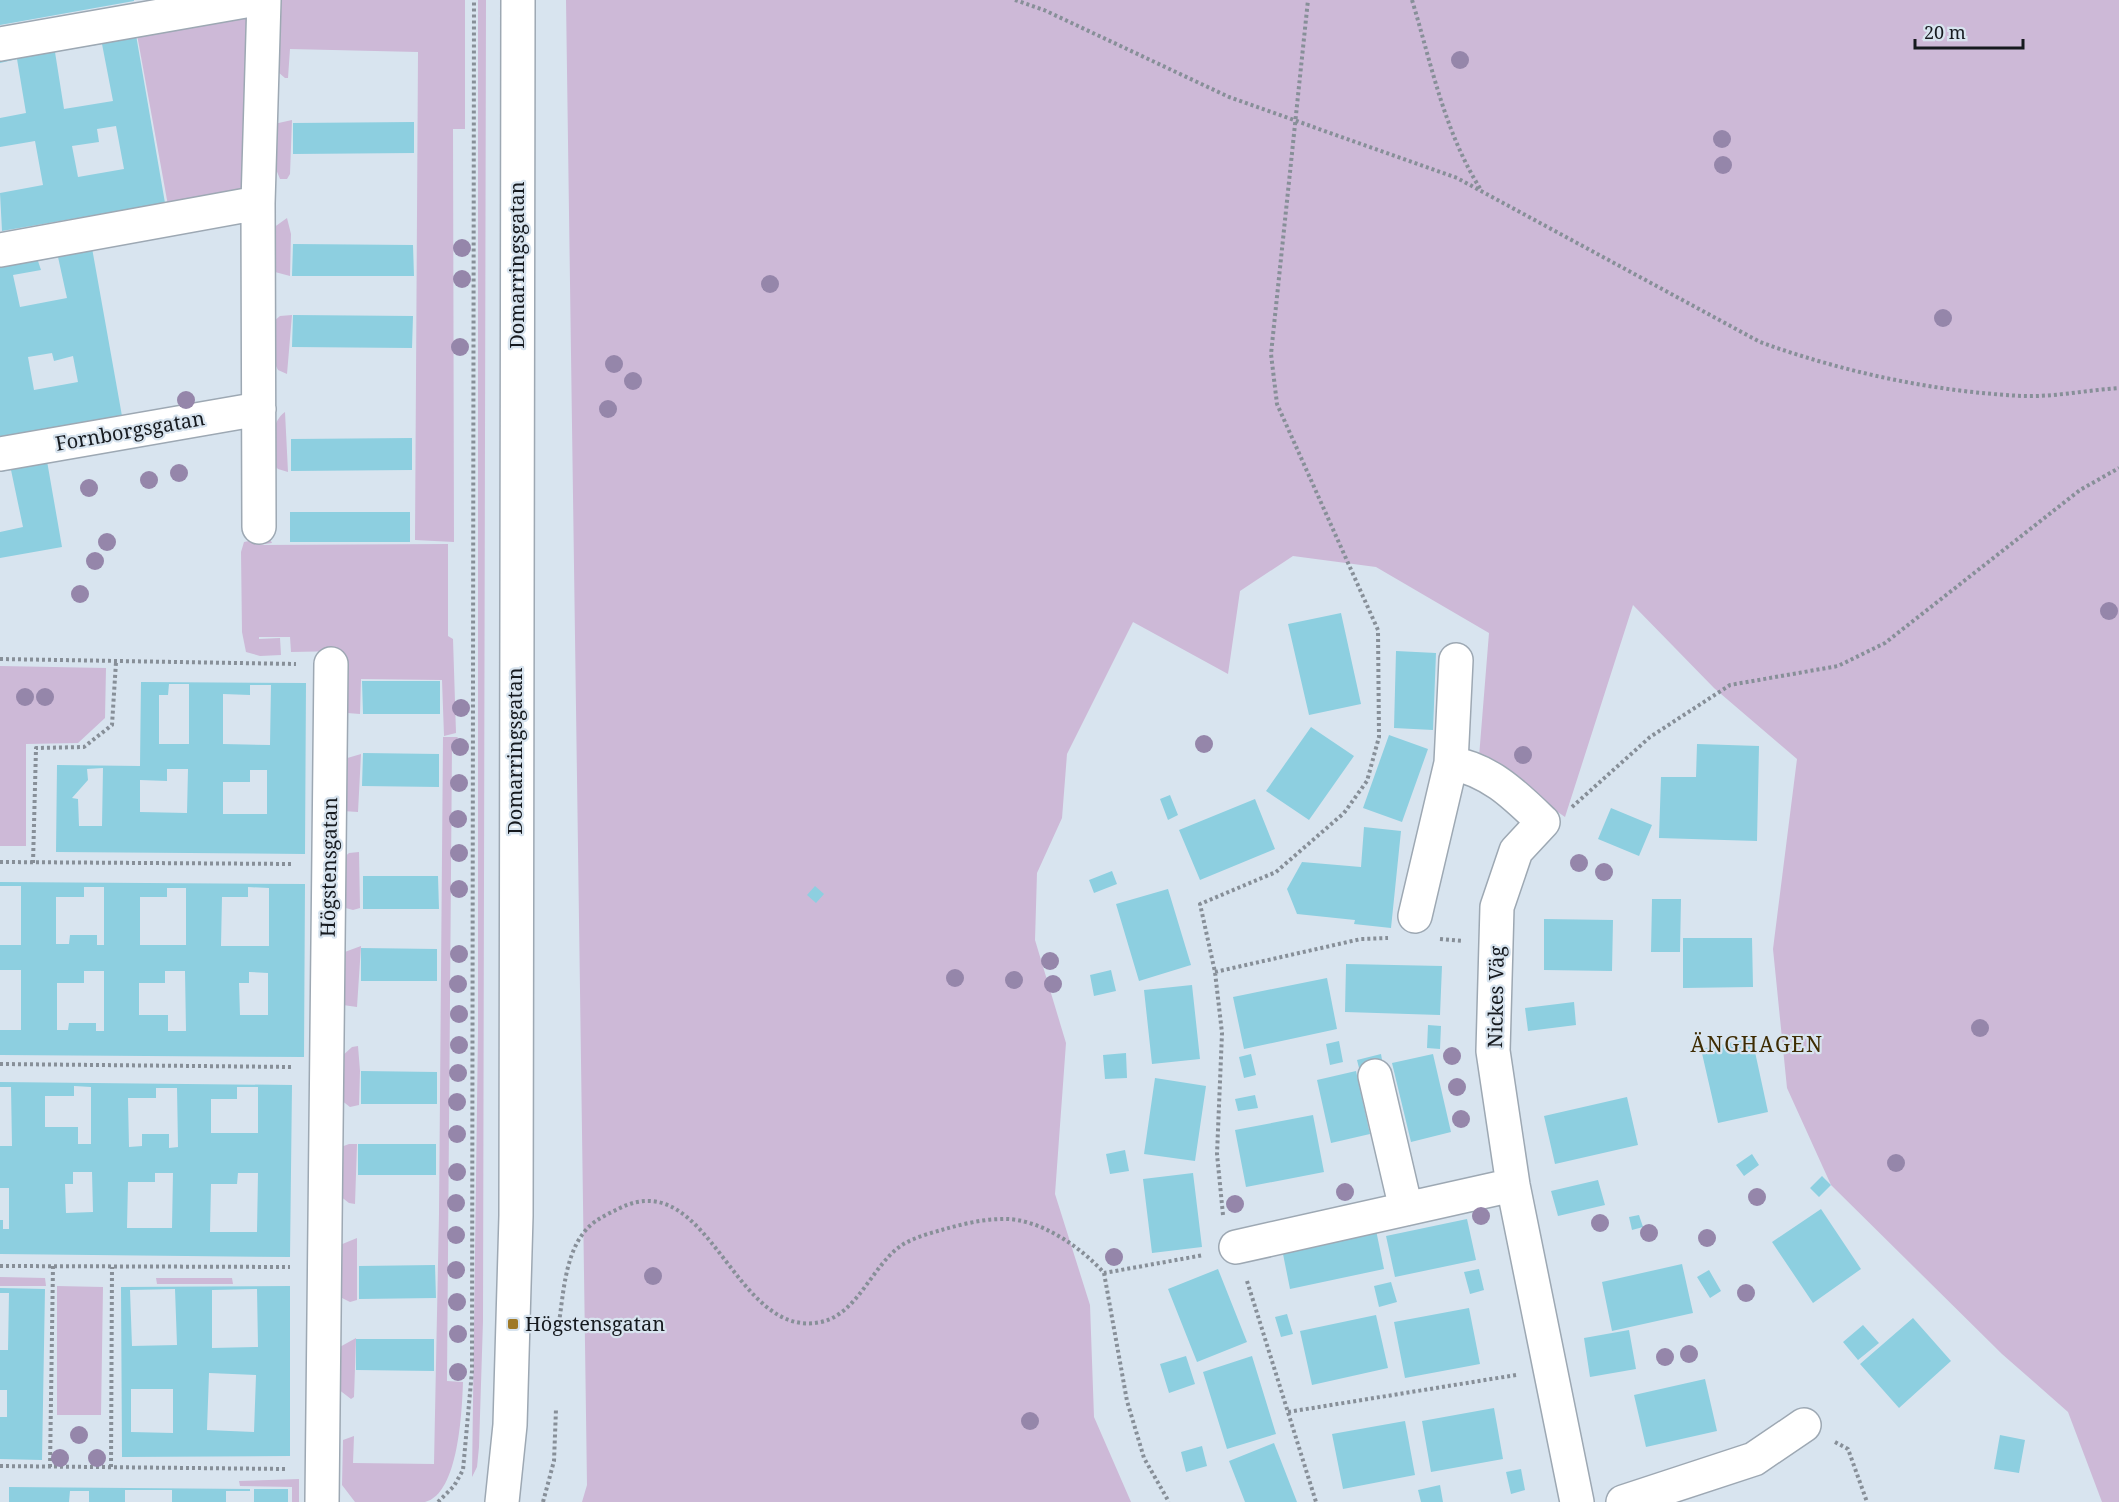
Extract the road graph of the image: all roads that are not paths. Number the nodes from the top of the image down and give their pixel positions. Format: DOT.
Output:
graph roads {
  1 [pos="251,0"];
  2 [pos="264,0"];
  3 [pos="518,0"];
  4 [pos="0,44"];
  5 [pos="258,203"];
  6 [pos="0,250"];
  7 [pos="259,409"];
  8 [pos="0,454"];
  9 [pos="259,527"];
  10 [pos="1456,660"];
  11 [pos="331,664"];
  12 [pos="1451,763"];
  13 [pos="1404,927"];
  14 [pos="1375,1076"];
  15 [pos="1513,1185"];
  16 [pos="1406,1209"];
  17 [pos="1236,1247"];
  18 [pos="1804,1425"];
  19 [pos="322,1502"];
  20 [pos="502,1502"];
  21 [pos="1577,1502"];
  22 [pos="1623,1502"];
  1 -- 4 [label="street"];
  2 -- 5 [label="street"];
  3 -- 20 [label="street, Domarringsgatan"];
  5 -- 6 [label="street"];
  5 -- 7 [label="street"];
  7 -- 8 [label="street, Fornborgsgatan"];
  7 -- 9 [label="street"];
  10 -- 12 [label="street"];
  11 -- 19 [label="street, Högstensgatan"];
  12 -- 13 [label="street"];
  12 -- 15 [label="street, Nickes Väg"];
  14 -- 16 [label="street"];
  15 -- 16 [label="street"];
  15 -- 21 [label="street, Nickes Väg"];
  16 -- 17 [label="street"];
  18 -- 22 [label="street"];
}
